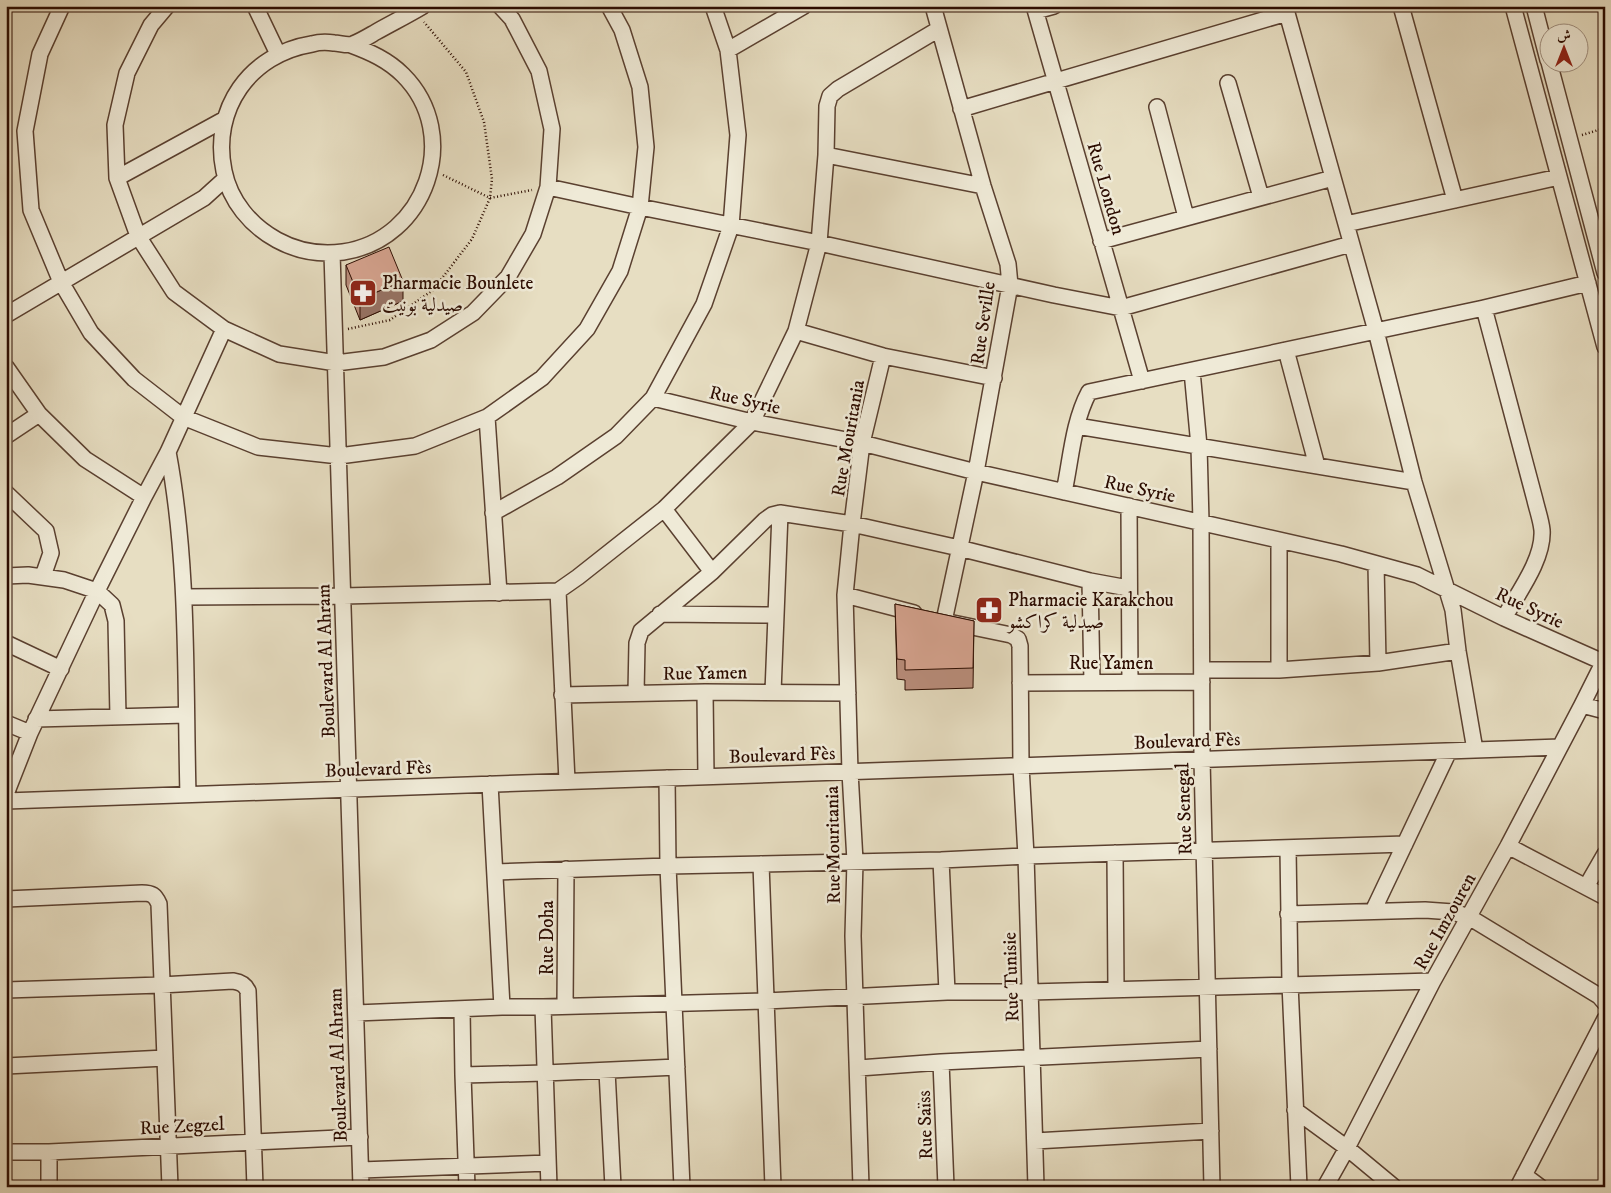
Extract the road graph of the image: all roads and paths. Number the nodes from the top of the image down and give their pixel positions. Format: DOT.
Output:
graph roads {
  1 [pos="62,6"];
  2 [pos="166,6"];
  3 [pos="255,6"];
  4 [pos="500,6"];
  5 [pos="609,6"];
  6 [pos="713,6"];
  7 [pos="804,6"];
  8 [pos="933,6"];
  9 [pos="1054,6"];
  10 [pos="1401,6"];
  11 [pos="1513,6"];
  12 [pos="1534,6"];
  13 [pos="419,9"];
  14 [pos="1035,9"];
  15 [pos="1286,10"];
  16 [pos="1538,22"];
  17 [pos="939,29"];
  18 [pos="351,45"];
  19 [pos="728,50"];
  20 [pos="278,54"];
  21 [pos="1552,72"];
  22 [pos="1056,82"];
  23 [pos="1228,83"];
  24 [pos="1157,107"];
  25 [pos="961,109"];
  26 [pos="225,119"];
  27 [pos="1605,128"];
  28 [pos="1570,141"];
  29 [pos="826,155"];
  30 [pos="431,169"];
  31 [pos="1559,177"];
  32 [pos="117,178"];
  33 [pos="1333,178"];
  34 [pos="225,179"];
  35 [pos="983,186"];
  36 [pos="548,187"];
  37 [pos="1261,197"];
  38 [pos="490,198"];
  39 [pos="1455,200"];
  40 [pos="640,207"];
  41 [pos="1186,217"];
  42 [pos="1346,224"];
  43 [pos="731,226"];
  44 [pos="138,236"];
  45 [pos="1101,241"];
  46 [pos="819,243"];
  47 [pos="1351,244"];
  48 [pos="332,253"];
  49 [pos="1582,262"];
  50 [pos="1603,263"];
  51 [pos="61,282"];
  52 [pos="1588,283"];
  53 [pos="1010,285"];
  54 [pos="1599,300"];
  55 [pos="1121,308"];
  56 [pos="1484,308"];
  57 [pos="6,315"];
  58 [pos="224,329"];
  59 [pos="796,331"];
  60 [pos="1376,331"];
  61 [pos="335,332"];
  62 [pos="1605,347"];
  63 [pos="1286,350"];
  64 [pos="883,356"];
  65 [pos="336,363"];
  66 [pos="6,367"];
  67 [pos="1192,371"];
  68 [pos="994,378"];
  69 [pos="1142,381"];
  70 [pos="653,398"];
  71 [pos="39,414"];
  72 [pos="183,417"];
  73 [pos="487,417"];
  74 [pos="752,422"];
  75 [pos="1077,426"];
  76 [pos="6,436"];
  77 [pos="862,443"];
  78 [pos="1199,446"];
  79 [pos="168,452"];
  80 [pos="339,456"];
  81 [pos="1317,466"];
  82 [pos="976,472"];
  83 [pos="1414,482"];
  84 [pos="1064,492"];
  85 [pos="6,493"];
  86 [pos="144,497"];
  87 [pos="1129,506"];
  88 [pos="664,509"];
  89 [pos="493,513"];
  90 [pos="780,513"];
  91 [pos="1201,522"];
  92 [pos="852,524"];
  93 [pos="1279,540"];
  94 [pos="959,548"];
  95 [pos="1376,564"];
  96 [pos="712,572"];
  97 [pos="6,576"];
  98 [pos="43,576"];
  99 [pos="1090,581"];
  100 [pos="1128,588"];
  101 [pos="1448,590"];
  102 [pos="97,591"];
  103 [pos="558,591"];
  104 [pos="498,593"];
  105 [pos="845,595"];
  106 [pos="343,596"];
  107 [pos="184,597"];
  108 [pos="660,614"];
  109 [pos="775,615"];
  110 [pos="1504,618"];
  111 [pos="944,621"];
  112 [pos="6,643"];
  113 [pos="1458,651"];
  114 [pos="1604,662"];
  115 [pos="1378,663"];
  116 [pos="61,669"];
  117 [pos="1279,670"];
  118 [pos="1202,676"];
  119 [pos="1092,682"];
  120 [pos="1130,682"];
  121 [pos="1020,683"];
  122 [pos="705,692"];
  123 [pos="772,692"];
  124 [pos="636,693"];
  125 [pos="848,693"];
  126 [pos="562,695"];
  127 [pos="1582,705"];
  128 [pos="1605,711"];
  129 [pos="186,715"];
  130 [pos="118,717"];
  131 [pos="36,719"];
  132 [pos="6,723"];
  133 [pos="30,733"];
  134 [pos="1560,747"];
  135 [pos="1475,750"];
  136 [pos="1449,751"];
  137 [pos="1202,759"];
  138 [pos="1022,766"];
  139 [pos="850,772"];
  140 [pos="706,776"];
  141 [pos="667,778"];
  142 [pos="567,781"];
  143 [pos="490,784"];
  144 [pos="349,789"];
  145 [pos="6,794"];
  146 [pos="188,795"];
  147 [pos="6,801"];
  148 [pos="1405,844"];
  149 [pos="1508,846"];
  150 [pos="1288,848"];
  151 [pos="1204,850"];
  152 [pos="1115,853"];
  153 [pos="1605,854"];
  154 [pos="1026,856"];
  155 [pos="941,860"];
  156 [pos="855,861"];
  157 [pos="761,864"];
  158 [pos="668,866"];
  159 [pos="566,870"];
  160 [pos="495,872"];
  161 [pos="1586,887"];
  162 [pos="1605,897"];
  163 [pos="6,899"];
  164 [pos="1373,911"];
  165 [pos="1288,914"];
  166 [pos="1469,917"];
  167 [pos="1433,981"];
  168 [pos="1290,984"];
  169 [pos="162,985"];
  170 [pos="1207,987"];
  171 [pos="6,990"];
  172 [pos="1116,990"];
  173 [pos="947,992"];
  174 [pos="1030,992"];
  175 [pos="856,997"];
  176 [pos="766,1000"];
  177 [pos="1605,1003"];
  178 [pos="673,1004"];
  179 [pos="566,1006"];
  180 [pos="502,1007"];
  181 [pos="543,1007"];
  182 [pos="462,1009"];
  183 [pos="356,1013"];
  184 [pos="1605,1019"];
  185 [pos="1209,1049"];
  186 [pos="165,1058"];
  187 [pos="1032,1058"];
  188 [pos="941,1062"];
  189 [pos="6,1066"];
  190 [pos="677,1067"];
  191 [pos="859,1068"];
  192 [pos="607,1071"];
  193 [pos="545,1073"];
  194 [pos="463,1075"];
  195 [pos="1295,1110"];
  196 [pos="1211,1131"];
  197 [pos="360,1138"];
  198 [pos="1035,1141"];
  199 [pos="253,1142"];
  200 [pos="168,1146"];
  201 [pos="1347,1148"];
  202 [pos="6,1152"];
  203 [pos="48,1152"];
  204 [pos="548,1164"];
  205 [pos="466,1165"];
  206 [pos="360,1170"];
  207 [pos="1521,1181"];
  208 [pos="49,1187"];
  209 [pos="170,1187"];
  210 [pos="255,1187"];
  211 [pos="361,1187"];
  212 [pos="467,1187"];
  213 [pos="548,1187"];
  214 [pos="613,1187"];
  215 [pos="682,1187"];
  216 [pos="773,1187"];
  217 [pos="861,1187"];
  218 [pos="946,1187"];
  219 [pos="1036,1187"];
  220 [pos="1212,1187"];
  221 [pos="1299,1187"];
  222 [pos="1325,1187"];
  223 [pos="1394,1187"];
  224 [pos="1540,1187"];
  1 -- 51 [label="street"];
  2 -- 32 [label="street"];
  3 -- 20 [label="street"];
  4 -- 36 [label="street"];
  5 -- 40 [label="street"];
  6 -- 19 [label="street"];
  7 -- 19 [label="street"];
  8 -- 17 [label="street, Rue Seville"];
  9 -- 14 [label="street"];
  10 -- 39 [label="street"];
  11 -- 31 [label="street"];
  12 -- 16 [label="street"];
  13 -- 18 [label="street"];
  13 -- 38 [label="path"];
  14 -- 22 [label="street, Rue London"];
  15 -- 22 [label="street"];
  15 -- 33 [label="street"];
  17 -- 25 [label="street, Rue Seville"];
  17 -- 29 [label="street"];
  18 -- 20 [label="street"];
  18 -- 30 [label="street"];
  19 -- 43 [label="street"];
  20 -- 26 [label="street"];
  21 -- 28 [label="street"];
  22 -- 25 [label="street"];
  22 -- 45 [label="street, Rue London"];
  23 -- 37 [label="street"];
  24 -- 41 [label="street"];
  25 -- 35 [label="street, Rue Seville"];
  26 -- 32 [label="street"];
  26 -- 34 [label="street"];
  27 -- 28 [label="path"];
  28 -- 50 [label="street"];
  29 -- 35 [label="street"];
  29 -- 46 [label="street"];
  30 -- 38 [label="path"];
  30 -- 48 [label="street"];
  31 -- 39 [label="street"];
  31 -- 49 [label="street"];
  32 -- 44 [label="street"];
  33 -- 37 [label="street"];
  33 -- 42 [label="street"];
  34 -- 44 [label="street"];
  34 -- 48 [label="street"];
  35 -- 53 [label="street, Rue Seville"];
  36 -- 38 [label="path"];
  36 -- 40 [label="street"];
  36 -- 65 [label="street"];
  37 -- 41 [label="street"];
  38 -- 61 [label="path"];
  39 -- 42 [label="street"];
  40 -- 43 [label="street"];
  40 -- 73 [label="street"];
  41 -- 45 [label="street"];
  42 -- 47 [label="street"];
  43 -- 46 [label="street"];
  43 -- 70 [label="street"];
  44 -- 51 [label="street"];
  44 -- 58 [label="street"];
  45 -- 55 [label="street, Rue London"];
  46 -- 53 [label="street"];
  46 -- 59 [label="street"];
  47 -- 55 [label="street"];
  47 -- 60 [label="street"];
  48 -- 61 [label="street, Boulevard Al Ahram"];
  49 -- 50 [label="street"];
  49 -- 52 [label="street"];
  51 -- 57 [label="street"];
  51 -- 72 [label="street"];
  52 -- 54 [label="street"];
  52 -- 56 [label="street"];
  53 -- 55 [label="street"];
  53 -- 68 [label="street, Rue Seville"];
  54 -- 62 [label="street"];
  55 -- 69 [label="street, Rue London"];
  56 -- 60 [label="street"];
  56 -- 110 [label="street"];
  58 -- 65 [label="street"];
  58 -- 72 [label="street"];
  59 -- 64 [label="street"];
  59 -- 74 [label="street"];
  60 -- 63 [label="street"];
  60 -- 83 [label="street"];
  61 -- 65 [label="street, Boulevard Al Ahram"];
  63 -- 67 [label="street"];
  63 -- 81 [label="street"];
  64 -- 68 [label="street"];
  64 -- 77 [label="street, Rue Mouritania"];
  65 -- 80 [label="street, Boulevard Al Ahram"];
  66 -- 71 [label="street"];
  67 -- 69 [label="street"];
  67 -- 78 [label="street, Rue Senegal"];
  68 -- 82 [label="street, Rue Seville"];
  69 -- 75 [label="street"];
  70 -- 74 [label="street, Rue Syrie"];
  70 -- 89 [label="street"];
  71 -- 76 [label="street"];
  71 -- 86 [label="street"];
  72 -- 79 [label="street"];
  72 -- 80 [label="street"];
  73 -- 80 [label="street"];
  73 -- 89 [label="street"];
  74 -- 77 [label="street, Rue Syrie"];
  74 -- 88 [label="street"];
  75 -- 78 [label="street"];
  75 -- 84 [label="street"];
  77 -- 82 [label="street, Rue Syrie"];
  77 -- 92 [label="street, Rue Mouritania"];
  78 -- 81 [label="street"];
  78 -- 91 [label="street, Rue Senegal"];
  79 -- 86 [label="street"];
  79 -- 107 [label="street"];
  80 -- 106 [label="street, Boulevard Al Ahram"];
  81 -- 83 [label="street"];
  82 -- 84 [label="street, Rue Syrie"];
  82 -- 94 [label="street, Rue Seville"];
  83 -- 101 [label="street"];
  84 -- 87 [label="street, Rue Syrie"];
  85 -- 98 [label="street"];
  86 -- 102 [label="street"];
  87 -- 91 [label="street, Rue Syrie"];
  87 -- 100 [label="street"];
  88 -- 96 [label="street"];
  88 -- 103 [label="street"];
  89 -- 104 [label="street"];
  90 -- 92 [label="street"];
  90 -- 96 [label="street"];
  90 -- 109 [label="street"];
  91 -- 93 [label="street, Rue Syrie"];
  91 -- 118 [label="street, Rue Senegal"];
  92 -- 94 [label="street"];
  92 -- 105 [label="street, Rue Mouritania"];
  93 -- 95 [label="street, Rue Syrie"];
  93 -- 117 [label="street"];
  94 -- 99 [label="street"];
  94 -- 111 [label="street, Rue Seville"];
  95 -- 101 [label="street, Rue Syrie"];
  95 -- 115 [label="street"];
  96 -- 108 [label="street"];
  97 -- 98 [label="street"];
  98 -- 102 [label="street"];
  99 -- 100 [label="street"];
  99 -- 119 [label="street"];
  100 -- 120 [label="street"];
  101 -- 110 [label="street, Rue Syrie"];
  101 -- 113 [label="street"];
  102 -- 116 [label="street"];
  102 -- 130 [label="street"];
  103 -- 104 [label="street"];
  103 -- 126 [label="street"];
  104 -- 106 [label="street"];
  105 -- 111 [label="street"];
  105 -- 125 [label="street, Rue Mouritania"];
  106 -- 107 [label="street"];
  106 -- 144 [label="street, Boulevard Al Ahram"];
  107 -- 129 [label="street"];
  108 -- 109 [label="street"];
  108 -- 124 [label="street"];
  109 -- 123 [label="street"];
  110 -- 114 [label="street, Rue Syrie"];
  111 -- 121 [label="street, Rue Tunisie"];
  112 -- 116 [label="street"];
  113 -- 115 [label="street, Rue Yamen"];
  113 -- 135 [label="street"];
  114 -- 127 [label="street, Rue Imzouren"];
  115 -- 117 [label="street, Rue Yamen"];
  116 -- 131 [label="street"];
  117 -- 118 [label="street, Rue Yamen"];
  118 -- 120 [label="street, Rue Yamen"];
  118 -- 137 [label="street, Rue Senegal"];
  119 -- 120 [label="street, Rue Yamen"];
  119 -- 121 [label="street, Rue Yamen"];
  121 -- 138 [label="street, Rue Tunisie"];
  122 -- 123 [label="street, Rue Yamen"];
  122 -- 124 [label="street, Rue Yamen"];
  122 -- 140 [label="street"];
  123 -- 125 [label="street, Rue Yamen"];
  124 -- 126 [label="street, Rue Yamen"];
  125 -- 139 [label="street, Rue Mouritania"];
  126 -- 142 [label="street"];
  127 -- 128 [label="street"];
  127 -- 134 [label="street, Rue Imzouren"];
  129 -- 130 [label="street"];
  129 -- 146 [label="street"];
  130 -- 131 [label="street"];
  131 -- 133 [label="street"];
  132 -- 133 [label="street"];
  133 -- 145 [label="street"];
  134 -- 135 [label="street, Boulevard Fès"];
  134 -- 149 [label="street, Rue Imzouren"];
  135 -- 136 [label="street, Boulevard Fès"];
  136 -- 137 [label="street, Boulevard Fès"];
  136 -- 148 [label="street"];
  137 -- 138 [label="street, Boulevard Fès"];
  137 -- 151 [label="street, Rue Senegal"];
  138 -- 139 [label="street, Boulevard Fès"];
  138 -- 154 [label="street, Rue Tunisie"];
  139 -- 140 [label="street, Boulevard Fès"];
  139 -- 156 [label="street, Rue Mouritania"];
  140 -- 141 [label="street, Boulevard Fès"];
  141 -- 142 [label="street, Boulevard Fès"];
  141 -- 158 [label="street"];
  142 -- 143 [label="street, Boulevard Fès"];
  143 -- 144 [label="street, Boulevard Fès"];
  143 -- 160 [label="street"];
  144 -- 146 [label="street, Boulevard Fès"];
  144 -- 183 [label="street, Boulevard Al Ahram"];
  146 -- 147 [label="street, Boulevard Fès"];
  148 -- 150 [label="street"];
  148 -- 164 [label="street"];
  149 -- 161 [label="street"];
  149 -- 166 [label="street, Rue Imzouren"];
  150 -- 151 [label="street"];
  150 -- 165 [label="street"];
  151 -- 152 [label="street"];
  151 -- 170 [label="street, Rue Senegal"];
  152 -- 154 [label="street"];
  152 -- 172 [label="street"];
  153 -- 161 [label="street"];
  154 -- 155 [label="street"];
  154 -- 174 [label="street, Rue Tunisie"];
  155 -- 156 [label="street"];
  155 -- 173 [label="street"];
  156 -- 157 [label="street"];
  156 -- 175 [label="street, Rue Mouritania"];
  157 -- 158 [label="street"];
  157 -- 176 [label="street"];
  158 -- 159 [label="street"];
  158 -- 178 [label="street"];
  159 -- 160 [label="street"];
  159 -- 179 [label="street, Rue Doha"];
  160 -- 180 [label="street"];
  161 -- 162 [label="street"];
  163 -- 169 [label="street"];
  164 -- 165 [label="street"];
  164 -- 166 [label="street"];
  165 -- 168 [label="street"];
  166 -- 167 [label="street, Rue Imzouren"];
  166 -- 177 [label="street"];
  167 -- 168 [label="street"];
  167 -- 201 [label="street, Rue Imzouren"];
  168 -- 170 [label="street"];
  168 -- 195 [label="street"];
  169 -- 171 [label="street"];
  169 -- 186 [label="street"];
  169 -- 199 [label="street"];
  170 -- 172 [label="street"];
  170 -- 185 [label="street, Rue Senegal"];
  172 -- 174 [label="street"];
  173 -- 174 [label="street"];
  173 -- 175 [label="street"];
  174 -- 187 [label="street, Rue Tunisie"];
  175 -- 176 [label="street"];
  175 -- 191 [label="street, Rue Mouritania"];
  176 -- 178 [label="street"];
  176 -- 216 [label="street"];
  178 -- 179 [label="street"];
  178 -- 190 [label="street"];
  179 -- 181 [label="street"];
  180 -- 181 [label="street"];
  180 -- 182 [label="street"];
  181 -- 193 [label="street"];
  182 -- 183 [label="street"];
  182 -- 194 [label="street"];
  183 -- 197 [label="street, Boulevard Al Ahram"];
  184 -- 207 [label="street"];
  185 -- 187 [label="street"];
  185 -- 196 [label="street, Rue Senegal"];
  186 -- 189 [label="street"];
  186 -- 200 [label="street"];
  187 -- 188 [label="street"];
  187 -- 198 [label="street, Rue Tunisie"];
  188 -- 191 [label="street"];
  188 -- 218 [label="street, Rue Saïss"];
  190 -- 192 [label="street"];
  190 -- 215 [label="street"];
  191 -- 217 [label="street, Rue Mouritania"];
  192 -- 193 [label="street"];
  192 -- 214 [label="street"];
  193 -- 194 [label="street"];
  193 -- 204 [label="street"];
  194 -- 205 [label="street"];
  195 -- 201 [label="street"];
  195 -- 221 [label="street"];
  196 -- 198 [label="street"];
  196 -- 220 [label="street, Rue Senegal"];
  197 -- 199 [label="street, Rue Zegzel"];
  197 -- 206 [label="street, Boulevard Al Ahram"];
  198 -- 219 [label="street, Rue Tunisie"];
  199 -- 200 [label="street, Rue Zegzel"];
  199 -- 210 [label="street"];
  200 -- 203 [label="street, Rue Zegzel"];
  200 -- 209 [label="street"];
  201 -- 222 [label="street, Rue Imzouren"];
  201 -- 223 [label="street"];
  202 -- 203 [label="street, Rue Zegzel"];
  203 -- 208 [label="street"];
  204 -- 205 [label="street"];
  204 -- 213 [label="street"];
  205 -- 206 [label="street"];
  205 -- 212 [label="street"];
  206 -- 211 [label="street, Boulevard Al Ahram"];
  207 -- 224 [label="street"];
}
